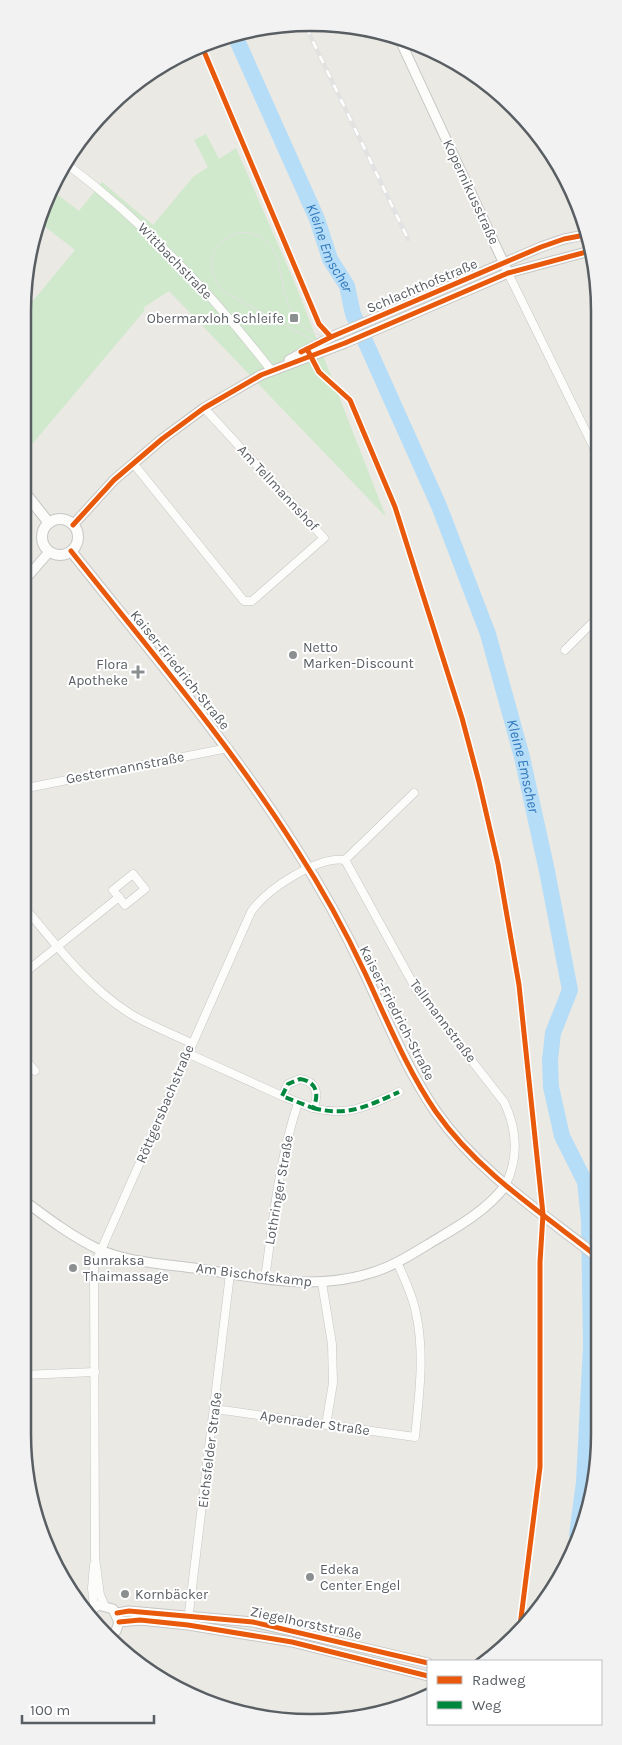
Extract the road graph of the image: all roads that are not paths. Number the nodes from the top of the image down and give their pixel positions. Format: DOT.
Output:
graph roads {
  1 [pos="403,47"];
  2 [pos="71,168"];
  3 [pos="580,236"];
  4 [pos="584,253"];
  5 [pos="504,263"];
  6 [pos="508,273"];
  7 [pos="382,321"];
  8 [pos="271,370"];
  9 [pos="204,408"];
  10 [pos="591,442"];
  11 [pos="133,462"];
  12 [pos="31,500"];
  13 [pos="49,523"];
  14 [pos="73,525"];
  15 [pos="72,551"];
  16 [pos="49,552"];
  17 [pos="31,573"];
  18 [pos="591,624"];
  19 [pos="565,650"];
  20 [pos="228,748"];
  21 [pos="31,787"];
  22 [pos="414,793"];
  23 [pos="345,860"];
  24 [pos="309,869"];
  25 [pos="119,897"];
  26 [pos="31,915"];
  27 [pos="58,947"];
  28 [pos="31,968"];
  29 [pos="191,1043"];
  30 [pos="187,1053"];
  31 [pos="31,1066"];
  32 [pos="35,1071"];
  33 [pos="399,1092"];
  34 [pos="282,1096"];
  35 [pos="298,1103"];
  36 [pos="313,1108"];
  37 [pos="505,1186"];
  38 [pos="31,1205"];
  39 [pos="100,1250"];
  40 [pos="591,1251"];
  41 [pos="397,1262"];
  42 [pos="230,1274"];
  43 [pos="265,1279"];
  44 [pos="322,1283"];
  45 [pos="95,1372"];
  46 [pos="31,1375"];
  47 [pos="215,1409"];
  48 [pos="326,1425"];
  49 [pos="95,1558"];
  50 [pos="104,1604"];
  51 [pos="90,1605"];
  52 [pos="93,1609"];
  53 [pos="118,1618"];
  54 [pos="188,1621"];
  55 [pos="112,1631"];
  56 [pos="427,1663"];
  57 [pos="427,1676"];
  1 -- 5 [label="street, Kopernikusstraße"];
  2 -- 8 [label="street, Wittbachstraße"];
  3 -- 5 [label="street, Schlachthofstraße"];
  4 -- 6 [label="street, Schlachthofstraße"];
  5 -- 6 [label="street, Kopernikusstraße"];
  5 -- 7 [label="street, Schlachthofstraße"];
  6 -- 7 [label="street, Schlachthofstraße"];
  6 -- 10 [label="street, Kopernikusstraße"];
  7 -- 8 [label="street, Schlachthofstraße"];
  7 -- 8 [label="street, Schlachthofstraße"];
  8 -- 9 [label="street, Schlachthofstraße"];
  9 -- 11 [label="street, Schlachthofstraße"];
  9 -- 11 [label="street, Am Tellmannshof"];
  11 -- 14 [label="street, Schlachthofstraße"];
  12 -- 13 [label="main road"];
  13 -- 14 [label="main road"];
  13 -- 16 [label="main road"];
  14 -- 15 [label="main road"];
  15 -- 16 [label="main road"];
  15 -- 20 [label="main road, Kaiser-Friedrich-Straße"];
  16 -- 17 [label="street"];
  18 -- 19 [label="street"];
  20 -- 21 [label="street, Gestermannstraße"];
  20 -- 24 [label="main road, Kaiser-Friedrich-Straße"];
  22 -- 23 [label="street"];
  23 -- 24 [label="street"];
  23 -- 37 [label="street, Tellmannstraße"];
  24 -- 29 [label="street, Röttgersbachstraße"];
  24 -- 37 [label="main road, Kaiser-Friedrich-Straße"];
  25 -- 27 [label="street"];
  26 -- 27 [label="street"];
  27 -- 28 [label="street"];
  27 -- 29 [label="street"];
  29 -- 30 [label="street, Röttgersbachstraße"];
  30 -- 34 [label="street"];
  30 -- 39 [label="street, Röttgersbachstraße"];
  31 -- 32 [label="street"];
  33 -- 36 [label="street"];
  34 -- 35 [label="street"];
  34 -- 36 [label="street"];
  35 -- 36 [label="street"];
  35 -- 43 [label="street, Lothringer Straße"];
  37 -- 40 [label="main road, Kaiser-Friedrich-Straße"];
  37 -- 41 [label="street, Am Bischofskamp"];
  38 -- 39 [label="street, Am Bischofskamp"];
  39 -- 42 [label="street, Am Bischofskamp"];
  39 -- 45 [label="street, Röttgersbachstraße"];
  41 -- 44 [label="street, Am Bischofskamp"];
  41 -- 48 [label="street, Apenrader Straße"];
  42 -- 43 [label="street, Am Bischofskamp"];
  42 -- 47 [label="street, Eichsfelder Straße"];
  43 -- 44 [label="street, Am Bischofskamp"];
  44 -- 48 [label="street"];
  45 -- 46 [label="street"];
  45 -- 49 [label="street, Röttgersbachstraße"];
  47 -- 48 [label="street, Apenrader Straße"];
  47 -- 54 [label="street, Eichsfelder Straße"];
  49 -- 50 [label="street, Röttgersbachstraße"];
  49 -- 51 [label="street, Röttgersbachstraße"];
  50 -- 52 [label="street"];
  50 -- 53 [label="street"];
  53 -- 54 [label="street, Ziegelhorststraße"];
  53 -- 55 [label="street"];
  54 -- 56 [label="street, Ziegelhorststraße"];
  54 -- 57 [label="street, Ziegelhorststraße"];
}
